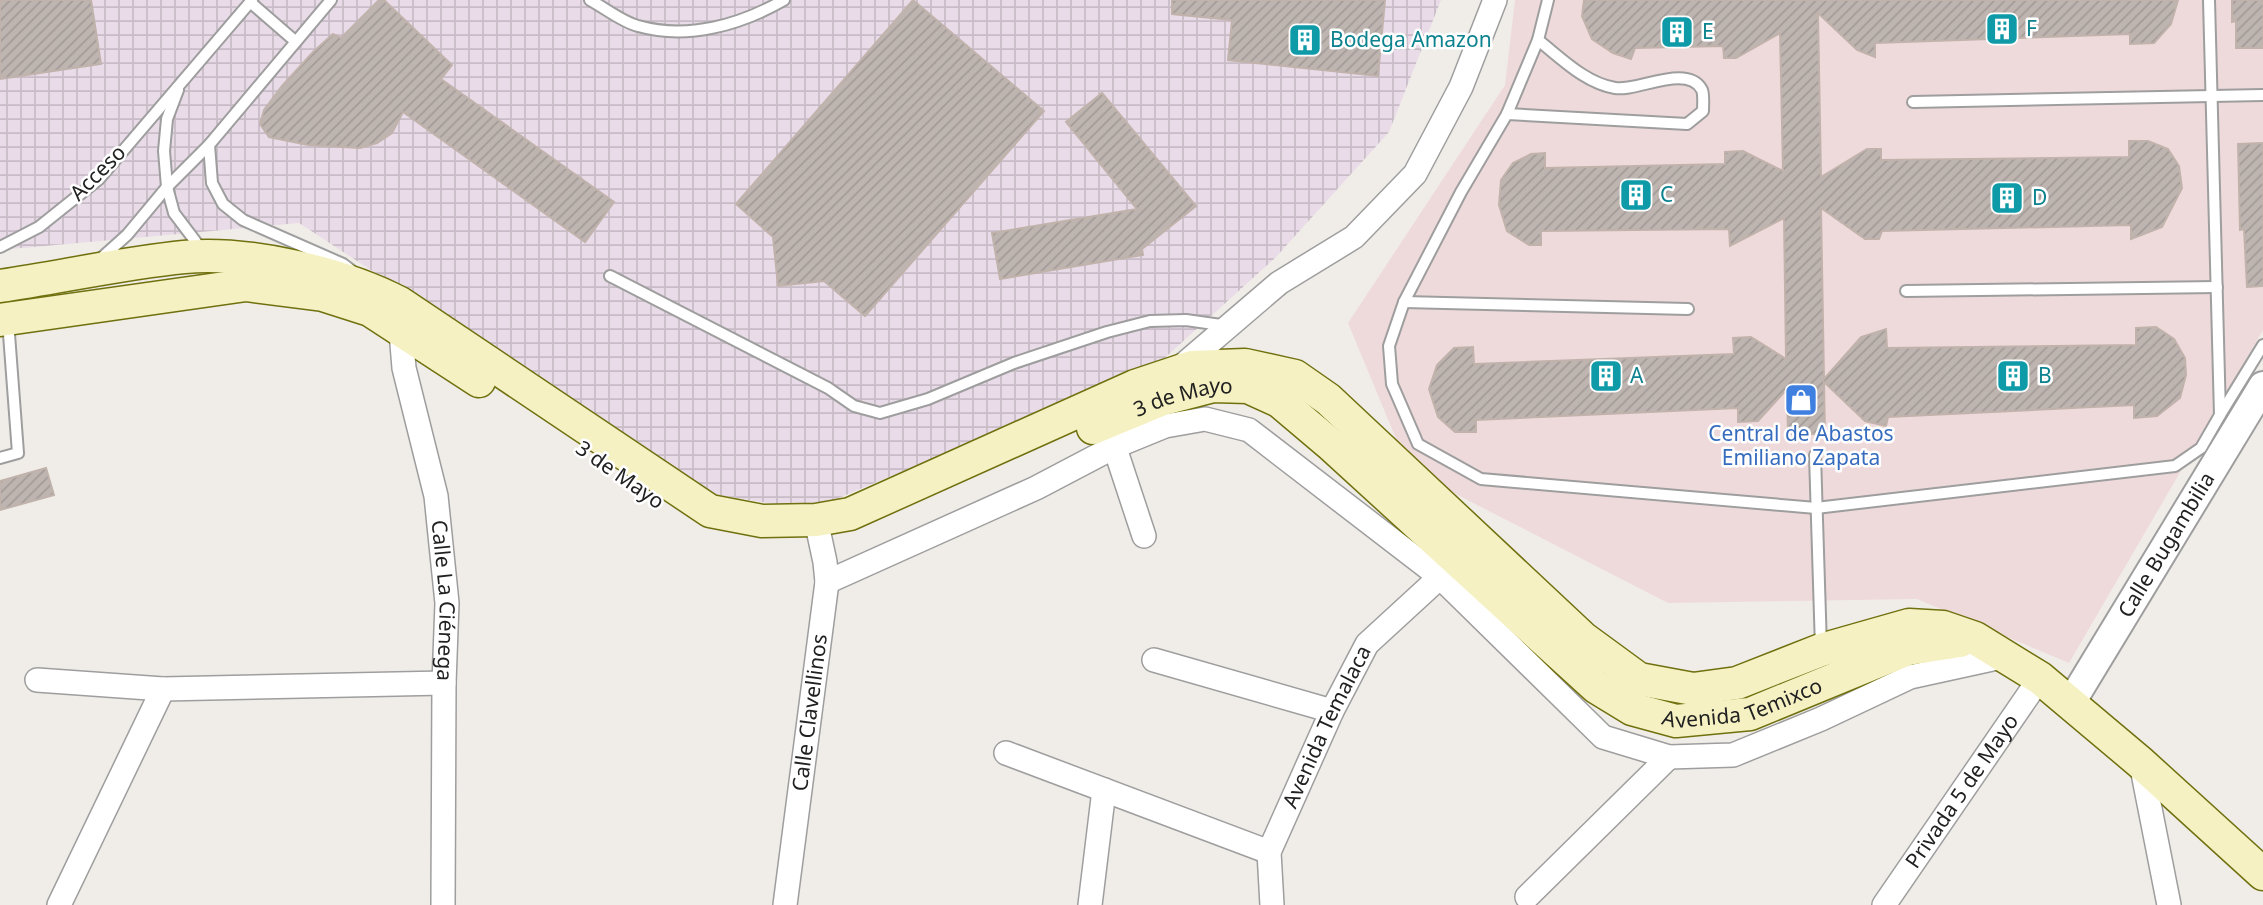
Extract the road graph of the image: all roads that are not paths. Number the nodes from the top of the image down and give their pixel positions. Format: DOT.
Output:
graph roads {
  1 [pos="331,0"];
  2 [pos="590,0"];
  3 [pos="784,0"];
  4 [pos="1495,0"];
  5 [pos="1548,0"];
  6 [pos="2209,0"];
  7 [pos="251,1"];
  8 [pos="1538,40"];
  9 [pos="295,41"];
  10 [pos="182,81"];
  11 [pos="2212,96"];
  12 [pos="2263,96"];
  13 [pos="1913,102"];
  14 [pos="1507,114"];
  15 [pos="209,145"];
  16 [pos="167,187"];
  17 [pos="0,247"];
  18 [pos="225,273"];
  19 [pos="610,276"];
  20 [pos="80,278"];
  21 [pos="2217,287"];
  22 [pos="1906,291"];
  23 [pos="1404,302"];
  24 [pos="392,307"];
  25 [pos="1688,309"];
  26 [pos="6,314"];
  27 [pos="1228,326"];
  28 [pos="2263,345"];
  29 [pos="2263,386"];
  30 [pos="1248,387"];
  31 [pos="1167,400"];
  32 [pos="2220,415"];
  33 [pos="1111,434"];
  34 [pos="1815,455"];
  35 [pos="0,458"];
  36 [pos="1816,508"];
  37 [pos="818,531"];
  38 [pos="1144,537"];
  39 [pos="1440,578"];
  40 [pos="827,582"];
  41 [pos="2006,656"];
  42 [pos="1154,660"];
  43 [pos="1824,666"];
  44 [pos="2040,678"];
  45 [pos="37,680"];
  46 [pos="444,683"];
  47 [pos="163,689"];
  48 [pos="2070,704"];
  49 [pos="1332,711"];
  50 [pos="1006,753"];
  51 [pos="1669,757"];
  52 [pos="2141,764"];
  53 [pos="1104,790"];
  54 [pos="1269,852"];
  55 [pos="2263,874"];
  56 [pos="1527,897"];
  57 [pos="1891,903"];
  58 [pos="59,905"];
  59 [pos="443,905"];
  60 [pos="785,905"];
  61 [pos="1090,905"];
  62 [pos="1272,905"];
  63 [pos="2169,905"];
  1 -- 9 [label="lane"];
  2 -- 3 [label="lane"];
  4 -- 27 [label="street"];
  5 -- 8 [label="lane"];
  6 -- 11 [label="lane"];
  7 -- 9 [label="lane"];
  7 -- 10 [label="lane, Acceso"];
  8 -- 14 [label="lane"];
  8 -- 14 [label="lane"];
  9 -- 15 [label="lane"];
  10 -- 16 [label="lane, Acceso"];
  10 -- 17 [label="lane, Acceso"];
  11 -- 12 [label="lane"];
  11 -- 13 [label="lane"];
  11 -- 21 [label="lane"];
  14 -- 23 [label="lane"];
  15 -- 16 [label="lane"];
  15 -- 24 [label="lane"];
  16 -- 18 [label="lane, Acceso"];
  16 -- 20 [label="lane"];
  18 -- 20 [label="main road"];
  18 -- 24 [label="main road, 3 de Mayo"];
  18 -- 24 [label="main road"];
  18 -- 26 [label="main road, 3 de Mayo"];
  19 -- 27 [label="lane"];
  20 -- 26 [label="main road"];
  21 -- 22 [label="lane"];
  21 -- 32 [label="lane"];
  23 -- 25 [label="lane"];
  23 -- 36 [label="lane"];
  24 -- 37 [label="main road, 3 de Mayo"];
  24 -- 46 [label="street, Calle La Ciénega"];
  26 -- 35 [label="lane"];
  27 -- 31 [label="street"];
  28 -- 32 [label="lane"];
  29 -- 48 [label="street, Calle Bugambilia"];
  30 -- 31 [label="main road, 3 de Mayo"];
  30 -- 43 [label="main road, Avenida Temixco"];
  31 -- 33 [label="main road, 3 de Mayo"];
  31 -- 37 [label="main road"];
  31 -- 39 [label="street"];
  31 -- 43 [label="main road"];
  32 -- 36 [label="lane"];
  33 -- 37 [label="main road, 3 de Mayo"];
  33 -- 38 [label="street"];
  33 -- 40 [label="street"];
  34 -- 36 [label="lane"];
  36 -- 43 [label="lane"];
  37 -- 40 [label="street, Calle Clavellinos"];
  39 -- 49 [label="street, Avenida Temalaca"];
  39 -- 51 [label="street"];
  40 -- 60 [label="street, Calle Clavellinos"];
  41 -- 43 [label="main road, Avenida Temixco"];
  41 -- 44 [label="main road, Avenida Temixco"];
  41 -- 51 [label="street"];
  42 -- 49 [label="street"];
  44 -- 48 [label="main road, Avenida Temixco"];
  44 -- 57 [label="street, Privada 5 de Mayo"];
  45 -- 47 [label="street"];
  46 -- 47 [label="street"];
  46 -- 59 [label="street, Calle La Ciénega"];
  47 -- 58 [label="street"];
  48 -- 52 [label="main road, Avenida Temixco"];
  49 -- 54 [label="street, Avenida Temalaca"];
  50 -- 53 [label="street"];
  51 -- 56 [label="street"];
  52 -- 55 [label="main road, Avenida Temixco"];
  52 -- 63 [label="street"];
  53 -- 54 [label="street"];
  53 -- 61 [label="street"];
  54 -- 62 [label="street, Avenida Temalaca"];
}
